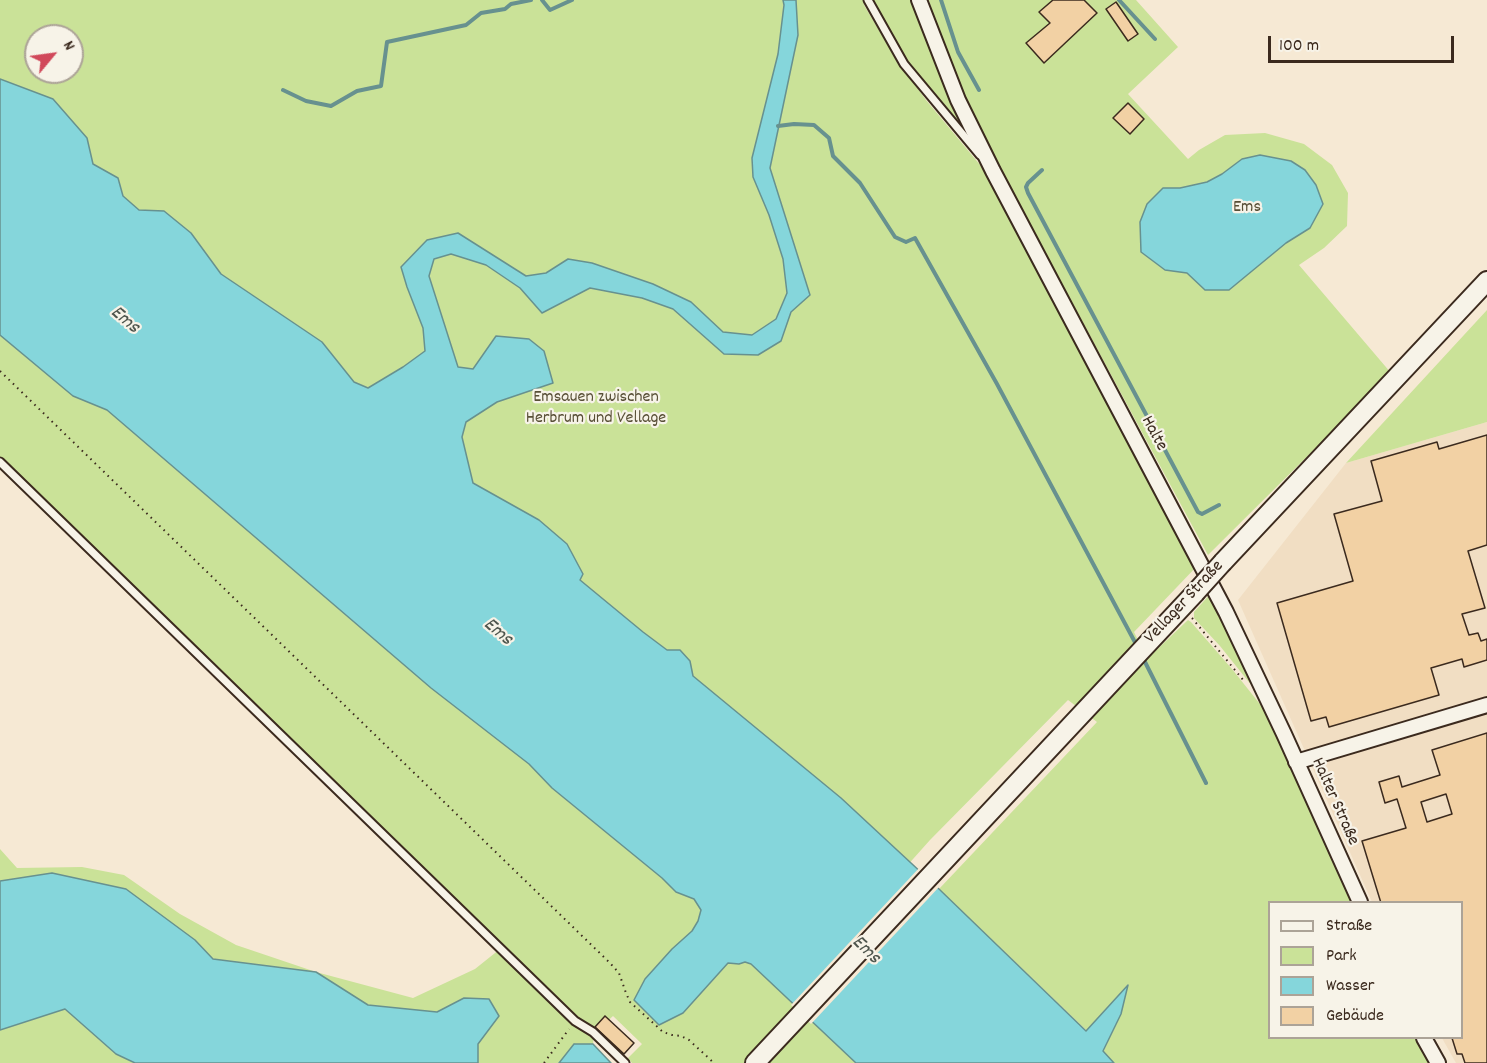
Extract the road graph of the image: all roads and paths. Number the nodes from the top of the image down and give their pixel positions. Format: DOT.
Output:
graph roads {
  1 [pos="868,0"];
  2 [pos="919,0"];
  3 [pos="993,171"];
  4 [pos="1487,281"];
  5 [pos="0,371"];
  6 [pos="0,462"];
  7 [pos="1189,614"];
  8 [pos="1247,685"];
  9 [pos="1487,705"];
  10 [pos="1276,716"];
  11 [pos="1296,762"];
  12 [pos="1358,901"];
  13 [pos="575,1021"];
  14 [pos="1425,1039"];
  15 [pos="544,1063"];
  16 [pos="625,1063"];
  17 [pos="714,1063"];
  18 [pos="755,1063"];
  19 [pos="1438,1063"];
  1 -- 3 [label="lane"];
  2 -- 3 [label="street, Halte"];
  3 -- 10 [label="street, Halte"];
  4 -- 18 [label="main road, Vellager Straße, bridge"];
  5 -- 17 [label="path"];
  6 -- 13 [label="lane"];
  7 -- 8 [label="path"];
  9 -- 11 [label="street"];
  10 -- 11 [label="street, Halter Straße"];
  11 -- 12 [label="street, Halter Straße"];
  13 -- 15 [label="path"];
  13 -- 16 [label="lane"];
  14 -- 19 [label="street"];
}
